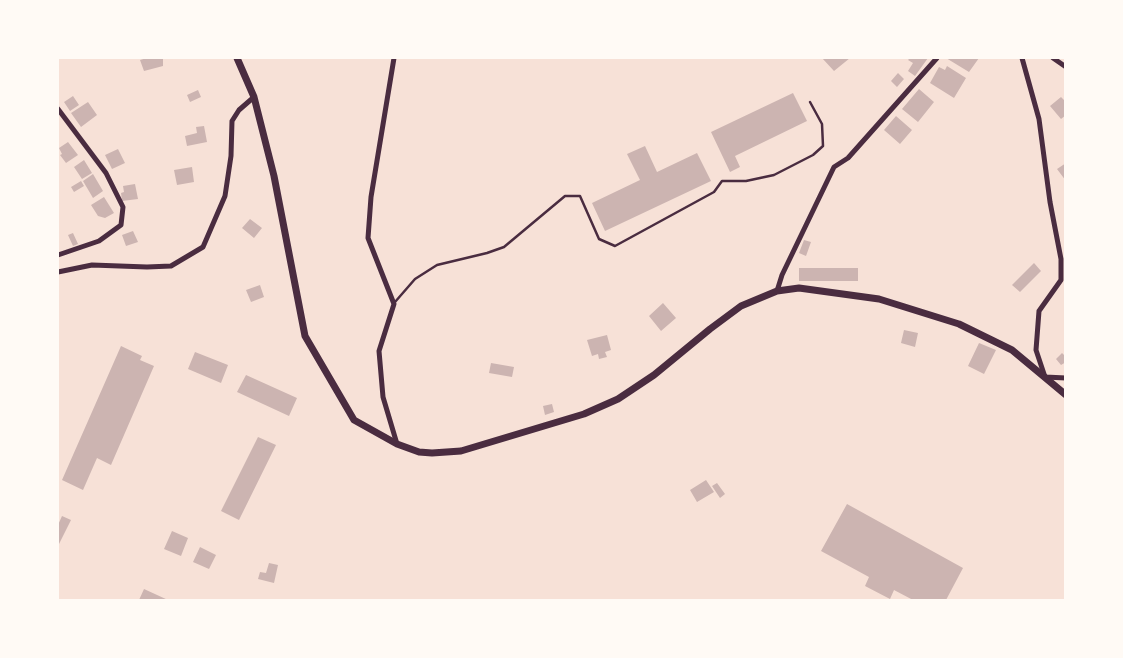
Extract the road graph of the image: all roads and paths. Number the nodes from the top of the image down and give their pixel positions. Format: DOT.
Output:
graph roads {
  1 [pos="237,58"];
  2 [pos="394,58"];
  3 [pos="937,58"];
  4 [pos="1022,58"];
  5 [pos="1053,58"];
  6 [pos="1066,67"];
  7 [pos="254,96"];
  8 [pos="810,102"];
  9 [pos="58,109"];
  10 [pos="58,255"];
  11 [pos="58,272"];
  12 [pos="1066,274"];
  13 [pos="1061,280"];
  14 [pos="778,291"];
  15 [pos="394,304"];
  16 [pos="1045,377"];
  17 [pos="1066,378"];
  18 [pos="1066,395"];
  19 [pos="397,444"];
  1 -- 7 [label="street"];
  2 -- 15 [label="street"];
  3 -- 14 [label="street"];
  4 -- 13 [label="street"];
  5 -- 6 [label="street"];
  7 -- 11 [label="street"];
  7 -- 19 [label="street"];
  8 -- 15 [label="lane"];
  9 -- 10 [label="street"];
  12 -- 13 [label="street"];
  13 -- 16 [label="street"];
  14 -- 16 [label="street"];
  14 -- 19 [label="street"];
  15 -- 19 [label="street"];
  16 -- 17 [label="street"];
  16 -- 18 [label="street"];
}
